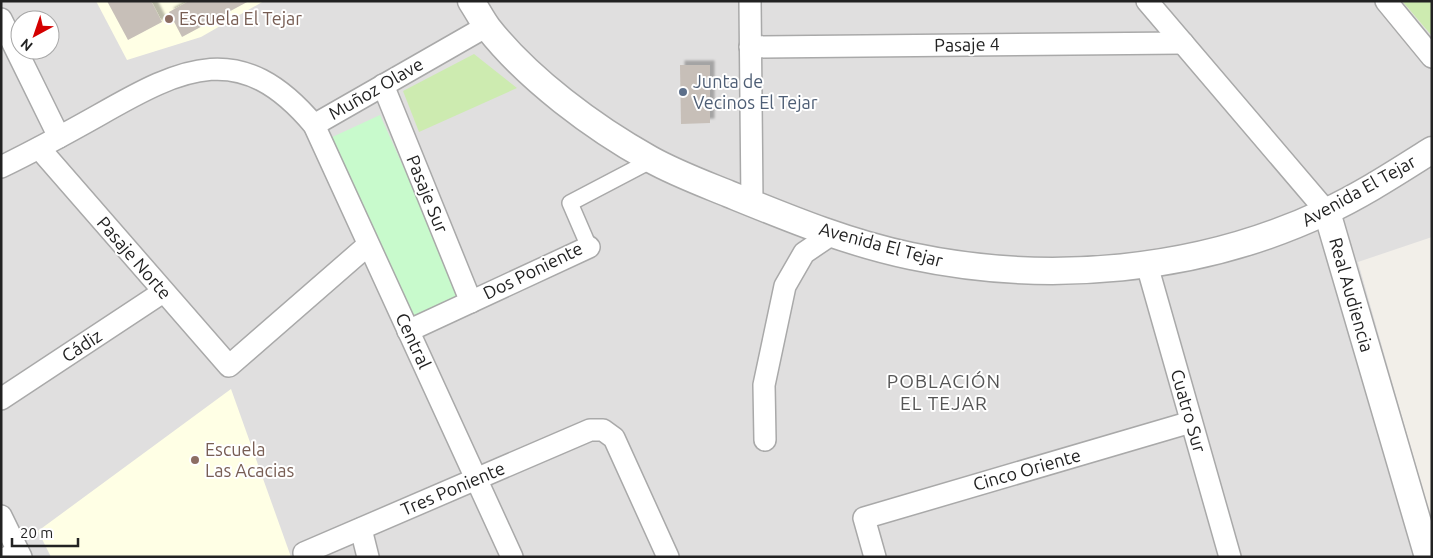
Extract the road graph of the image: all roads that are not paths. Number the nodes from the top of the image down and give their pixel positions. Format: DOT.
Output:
graph roads {
  1 [pos="471,1"];
  2 [pos="750,1"];
  3 [pos="1148,1"];
  4 [pos="1386,1"];
  5 [pos="1,19"];
  6 [pos="487,26"];
  7 [pos="1183,43"];
  8 [pos="750,47"];
  9 [pos="1432,57"];
  10 [pos="383,85"];
  11 [pos="314,125"];
  12 [pos="59,138"];
  13 [pos="39,148"];
  14 [pos="1432,150"];
  15 [pos="652,160"];
  16 [pos="1,167"];
  17 [pos="752,203"];
  18 [pos="1327,212"];
  19 [pos="832,234"];
  20 [pos="368,245"];
  21 [pos="589,247"];
  22 [pos="1147,265"];
  23 [pos="163,292"];
  24 [pos="471,302"];
  25 [pos="408,330"];
  26 [pos="1,399"];
  27 [pos="1190,422"];
  28 [pos="765,440"];
  29 [pos="476,479"];
  30 [pos="1,516"];
  31 [pos="362,529"];
  32 [pos="13,553"];
  33 [pos="304,553"];
  34 [pos="368,557"];
  35 [pos="512,557"];
  36 [pos="668,557"];
  37 [pos="875,557"];
  38 [pos="1230,557"];
  39 [pos="1428,557"];
  1 -- 6 [label="street, Avenida El Tejar"];
  2 -- 8 [label="street"];
  3 -- 7 [label="street, Real Audiencia"];
  4 -- 9 [label="street"];
  5 -- 12 [label="street"];
  6 -- 10 [label="street, Muñoz Olave"];
  6 -- 15 [label="street, Avenida El Tejar"];
  7 -- 8 [label="street, Pasaje 4"];
  7 -- 18 [label="street, Real Audiencia"];
  8 -- 17 [label="street"];
  10 -- 11 [label="street, Muñoz Olave"];
  10 -- 24 [label="street, Pasaje Sur"];
  11 -- 12 [label="street, Muñoz Olave"];
  11 -- 20 [label="street, Central"];
  12 -- 13 [label="street, Muñoz Olave"];
  13 -- 16 [label="street, Muñoz Olave"];
  13 -- 23 [label="street, Pasaje Norte"];
  14 -- 18 [label="street, Avenida El Tejar"];
  15 -- 17 [label="street, Avenida El Tejar"];
  15 -- 21 [label="street, Dos Poniente"];
  17 -- 19 [label="street, Avenida El Tejar"];
  18 -- 22 [label="street, Avenida El Tejar"];
  18 -- 39 [label="street, Real Audiencia"];
  19 -- 22 [label="street, Avenida El Tejar"];
  19 -- 28 [label="street"];
  20 -- 23 [label="street, Pasaje Norte"];
  20 -- 25 [label="street, Central"];
  21 -- 24 [label="street, Dos Poniente"];
  22 -- 27 [label="street, Cuatro Sur"];
  23 -- 26 [label="street, Cádiz"];
  24 -- 25 [label="street, Dos Poniente"];
  25 -- 29 [label="street, Central"];
  27 -- 37 [label="street, Cinco Oriente"];
  27 -- 38 [label="street, Cuatro Sur"];
  29 -- 31 [label="street, Tres Poniente"];
  29 -- 35 [label="street, Central"];
  29 -- 36 [label="street, Tres Poniente"];
  30 -- 32 [label="street"];
  31 -- 33 [label="street, Tres Poniente"];
  31 -- 34 [label="street"];
}
